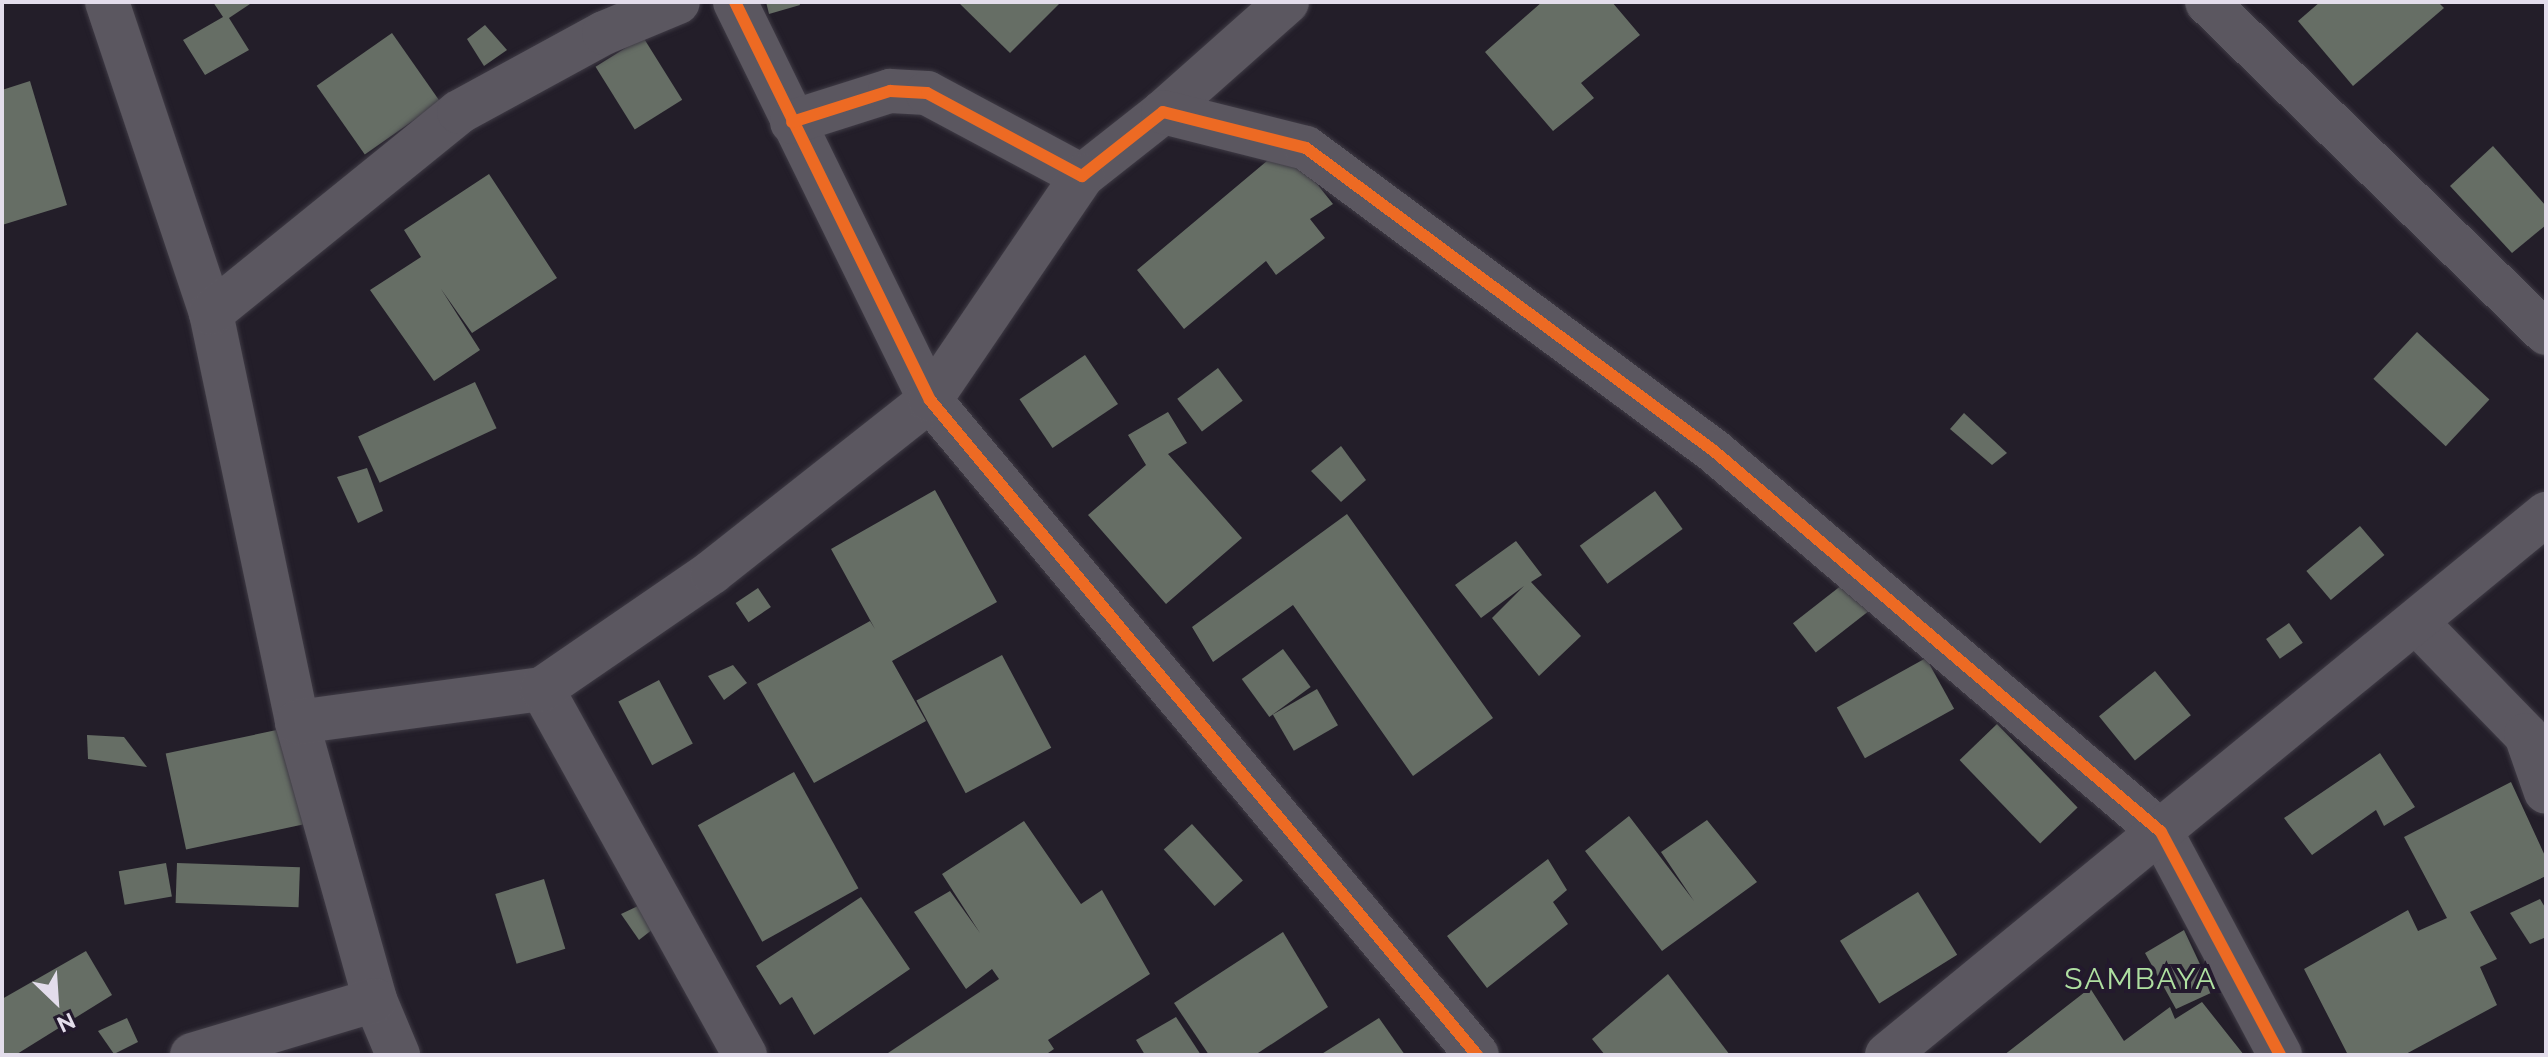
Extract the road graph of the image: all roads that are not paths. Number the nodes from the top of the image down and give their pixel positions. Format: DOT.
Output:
graph roads {
  1 [pos="107,2"];
  2 [pos="678,2"];
  3 [pos="735,2"];
  4 [pos="1287,2"];
  5 [pos="2207,2"];
  6 [pos="1163,112"];
  7 [pos="792,122"];
  8 [pos="1082,176"];
  9 [pos="211,313"];
  10 [pos="2546,333"];
  11 [pos="930,400"];
  12 [pos="2546,514"];
  13 [pos="2416,622"];
  14 [pos="542,689"];
  15 [pos="297,722"];
  16 [pos="2536,736"];
  17 [pos="2546,792"];
  18 [pos="2161,832"];
  19 [pos="375,1000"];
  20 [pos="192,1055"];
  21 [pos="398,1055"];
  22 [pos="745,1055"];
  23 [pos="1477,1055"];
  24 [pos="1887,1055"];
  25 [pos="2280,1055"];
  1 -- 9 [label="street"];
  2 -- 9 [label="street"];
  3 -- 7 [label="street"];
  4 -- 6 [label="street"];
  5 -- 10 [label="street"];
  6 -- 8 [label="street"];
  6 -- 18 [label="street"];
  7 -- 8 [label="street"];
  7 -- 11 [label="street"];
  8 -- 11 [label="street"];
  9 -- 15 [label="street"];
  11 -- 14 [label="street"];
  11 -- 23 [label="street"];
  12 -- 13 [label="street"];
  13 -- 16 [label="street"];
  13 -- 18 [label="street"];
  14 -- 15 [label="street"];
  14 -- 22 [label="street"];
  15 -- 19 [label="street"];
  16 -- 17 [label="street"];
  18 -- 24 [label="street"];
  18 -- 25 [label="street"];
  19 -- 20 [label="street"];
  19 -- 21 [label="street"];
}
